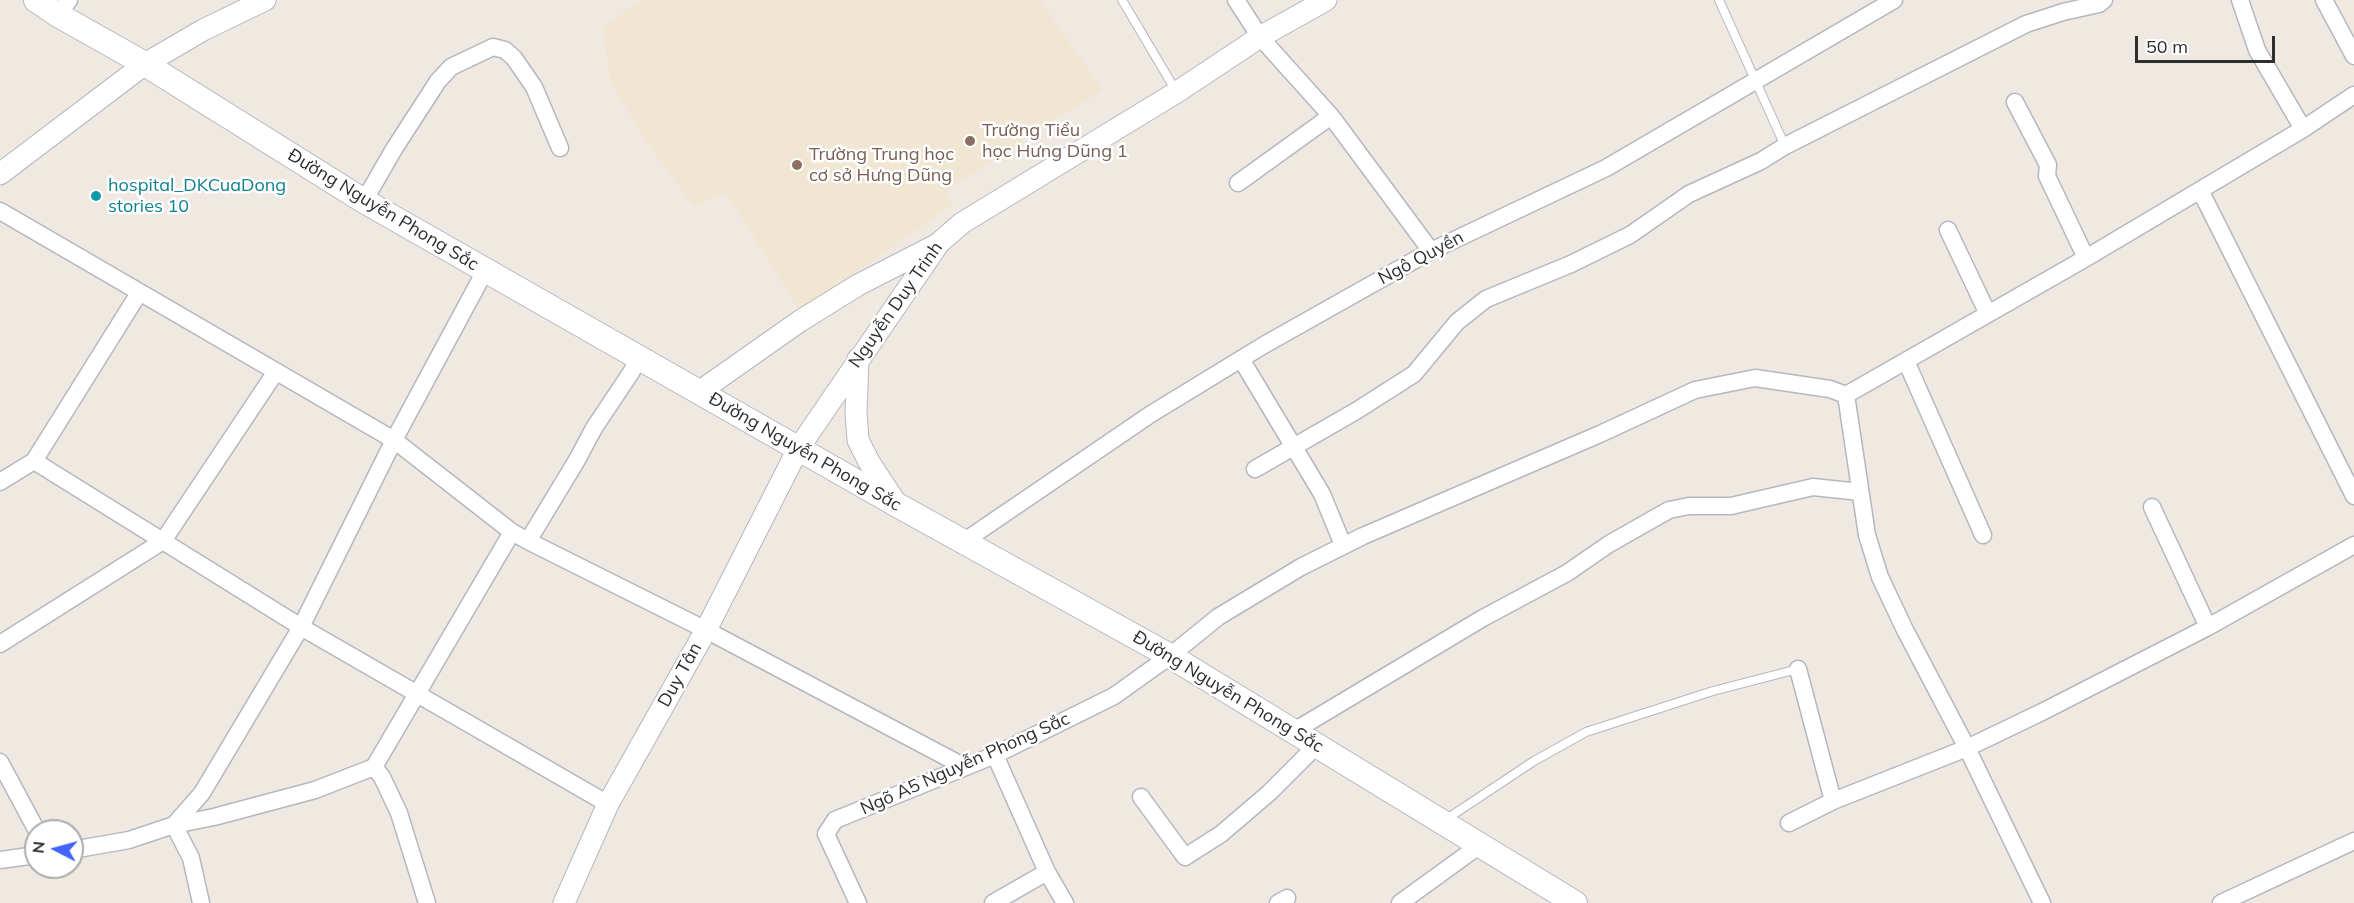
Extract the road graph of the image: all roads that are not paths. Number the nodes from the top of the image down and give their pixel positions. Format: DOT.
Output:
graph roads {
  1 [pos="36,0"];
  2 [pos="266,0"];
  3 [pos="1122,0"];
  4 [pos="1236,0"];
  5 [pos="1326,0"];
  6 [pos="1719,0"];
  7 [pos="1894,0"];
  8 [pos="2104,0"];
  9 [pos="2240,0"];
  10 [pos="2324,0"];
  11 [pos="63,8"];
  12 [pos="1260,37"];
  13 [pos="2354,56"];
  14 [pos="145,64"];
  15 [pos="1756,80"];
  16 [pos="1177,92"];
  17 [pos="2354,95"];
  18 [pos="2015,102"];
  19 [pos="1331,116"];
  20 [pos="2303,129"];
  21 [pos="1785,146"];
  22 [pos="560,148"];
  23 [pos="0,174"];
  24 [pos="1238,183"];
  25 [pos="2200,190"];
  26 [pos="364,201"];
  27 [pos="0,211"];
  28 [pos="1948,230"];
  29 [pos="939,243"];
  30 [pos="1431,251"];
  31 [pos="2086,258"];
  32 [pos="484,271"];
  33 [pos="139,293"];
  34 [pos="1988,314"];
  35 [pos="858,358"];
  36 [pos="638,359"];
  37 [pos="1240,359"];
  38 [pos="1906,361"];
  39 [pos="275,373"];
  40 [pos="699,392"];
  41 [pos="1846,395"];
  42 [pos="394,440"];
  43 [pos="1294,447"];
  44 [pos="798,449"];
  45 [pos="34,461"];
  46 [pos="1255,469"];
  47 [pos="0,482"];
  48 [pos="1860,492"];
  49 [pos="2354,496"];
  50 [pos="899,506"];
  51 [pos="2152,507"];
  52 [pos="512,532"];
  53 [pos="1983,535"];
  54 [pos="163,541"];
  55 [pos="528,541"];
  56 [pos="963,542"];
  57 [pos="1343,545"];
  58 [pos="2354,545"];
  59 [pos="301,627"];
  60 [pos="2208,627"];
  61 [pos="706,630"];
  62 [pos="0,644"];
  63 [pos="1170,656"];
  64 [pos="1798,669"];
  65 [pos="417,693"];
  66 [pos="1293,731"];
  67 [pos="1317,745"];
  68 [pos="1967,748"];
  69 [pos="995,754"];
  70 [pos="0,762"];
  71 [pos="374,767"];
  72 [pos="965,767"];
  73 [pos="1141,797"];
  74 [pos="1833,801"];
  75 [pos="608,804"];
  76 [pos="31,819"];
  77 [pos="1442,822"];
  78 [pos="1789,823"];
  79 [pos="174,825"];
  80 [pos="2354,841"];
  81 [pos="1480,845"];
  82 [pos="84,848"];
  83 [pos="24,857"];
  84 [pos="0,860"];
  85 [pos="1047,872"];
  86 [pos="201,903"];
  87 [pos="428,903"];
  88 [pos="564,903"];
  89 [pos="858,903"];
  90 [pos="993,903"];
  91 [pos="1065,903"];
  92 [pos="1400,903"];
  93 [pos="1575,903"];
  94 [pos="2042,903"];
  95 [pos="2221,903"];
  1 -- 11 [label="main road, Đường Nguyễn Phong Sắc"];
  2 -- 14 [label="street"];
  3 -- 16 [label="lane"];
  4 -- 12 [label="street"];
  5 -- 12 [label="street, Nguyễn Duy Trinh"];
  6 -- 15 [label="lane"];
  7 -- 15 [label="street, Ngô Quyền"];
  8 -- 21 [label="street"];
  9 -- 20 [label="street"];
  10 -- 13 [label="street"];
  11 -- 14 [label="main road, Đường Nguyễn Phong Sắc"];
  12 -- 16 [label="street, Nguyễn Duy Trinh"];
  12 -- 19 [label="street"];
  14 -- 23 [label="street"];
  14 -- 26 [label="main road, Đường Nguyễn Phong Sắc"];
  15 -- 21 [label="lane"];
  15 -- 30 [label="street, Ngô Quyền"];
  16 -- 29 [label="street, Nguyễn Duy Trinh"];
  17 -- 20 [label="street"];
  18 -- 31 [label="street"];
  19 -- 24 [label="street"];
  19 -- 30 [label="street"];
  20 -- 25 [label="street"];
  21 -- 43 [label="street"];
  22 -- 26 [label="street"];
  25 -- 31 [label="street"];
  25 -- 49 [label="street"];
  26 -- 32 [label="main road, Đường Nguyễn Phong Sắc"];
  27 -- 33 [label="street"];
  28 -- 34 [label="street"];
  29 -- 35 [label="street, Nguyễn Duy Trinh"];
  29 -- 40 [label="street"];
  30 -- 37 [label="street, Ngô Quyền"];
  31 -- 34 [label="street"];
  32 -- 36 [label="main road, Đường Nguyễn Phong Sắc"];
  32 -- 42 [label="street"];
  33 -- 39 [label="street"];
  33 -- 45 [label="street"];
  34 -- 38 [label="street"];
  35 -- 44 [label="street, Nguyễn Duy Trinh"];
  35 -- 50 [label="street"];
  36 -- 40 [label="main road, Đường Nguyễn Phong Sắc"];
  36 -- 55 [label="street"];
  37 -- 43 [label="street"];
  37 -- 56 [label="street, Ngô Quyền"];
  38 -- 41 [label="street"];
  38 -- 53 [label="street"];
  39 -- 42 [label="street"];
  39 -- 54 [label="street"];
  40 -- 44 [label="main road, Đường Nguyễn Phong Sắc"];
  41 -- 48 [label="street"];
  41 -- 57 [label="street, Ngõ A5 Nguyễn Phong Sắc"];
  42 -- 52 [label="street"];
  42 -- 59 [label="street"];
  43 -- 46 [label="street"];
  43 -- 57 [label="street"];
  44 -- 50 [label="main road, Đường Nguyễn Phong Sắc"];
  44 -- 61 [label="street, Duy Tân"];
  45 -- 47 [label="street"];
  45 -- 54 [label="street"];
  48 -- 66 [label="street"];
  48 -- 68 [label="street"];
  50 -- 56 [label="main road, Đường Nguyễn Phong Sắc"];
  51 -- 60 [label="street"];
  52 -- 55 [label="street"];
  52 -- 65 [label="street"];
  54 -- 59 [label="street"];
  54 -- 62 [label="street"];
  55 -- 61 [label="street"];
  56 -- 63 [label="main road, Đường Nguyễn Phong Sắc"];
  57 -- 63 [label="street, Ngõ A5 Nguyễn Phong Sắc"];
  58 -- 60 [label="street"];
  59 -- 65 [label="street"];
  59 -- 79 [label="street"];
  60 -- 68 [label="street"];
  61 -- 72 [label="street"];
  61 -- 75 [label="street, Duy Tân"];
  63 -- 66 [label="main road, Đường Nguyễn Phong Sắc"];
  63 -- 69 [label="street, Ngõ A5 Nguyễn Phong Sắc"];
  64 -- 74 [label="street"];
  64 -- 77 [label="lane"];
  65 -- 71 [label="street"];
  65 -- 75 [label="street"];
  66 -- 67 [label="main road, Đường Nguyễn Phong Sắc"];
  67 -- 73 [label="street"];
  67 -- 77 [label="main road, Đường Nguyễn Phong Sắc"];
  68 -- 74 [label="street"];
  68 -- 94 [label="street"];
  69 -- 72 [label="street, Ngõ A5 Nguyễn Phong Sắc"];
  69 -- 85 [label="street"];
  70 -- 76 [label="street"];
  71 -- 79 [label="street"];
  71 -- 87 [label="street"];
  72 -- 89 [label="street, Ngõ A5 Nguyễn Phong Sắc"];
  74 -- 78 [label="street"];
  75 -- 88 [label="street, Duy Tân"];
  77 -- 81 [label="main road, Đường Nguyễn Phong Sắc"];
  79 -- 82 [label="street"];
  79 -- 86 [label="street"];
  80 -- 95 [label="street"];
  81 -- 92 [label="street"];
  81 -- 93 [label="main road, Đường Nguyễn Phong Sắc"];
  83 -- 84 [label="street"];
  85 -- 90 [label="street"];
  85 -- 91 [label="street"];
}
